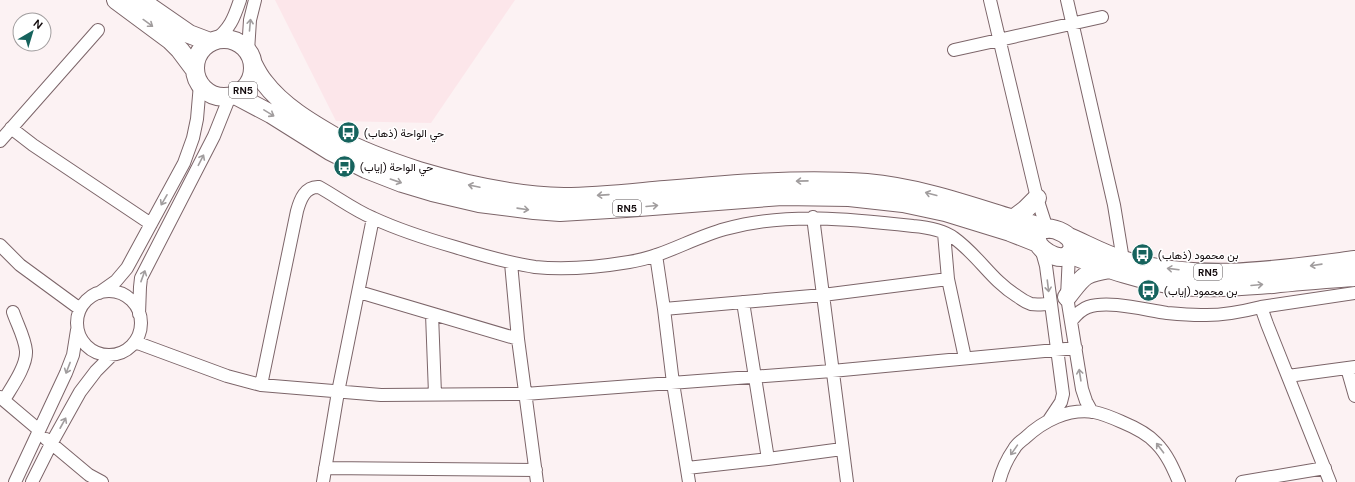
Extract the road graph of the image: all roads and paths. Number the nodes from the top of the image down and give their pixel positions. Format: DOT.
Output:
graph roads {
  1 [pos="116,0"];
  2 [pos="140,0"];
  3 [pos="240,0"];
  4 [pos="255,0"];
  5 [pos="990,0"];
  6 [pos="1067,0"];
  7 [pos="1102,17"];
  8 [pos="1072,23"];
  9 [pos="98,30"];
  10 [pos="999,39"];
  11 [pos="212,41"];
  12 [pos="954,50"];
  13 [pos="250,57"];
  14 [pos="197,77"];
  15 [pos="233,96"];
  16 [pos="11,128"];
  17 [pos="0,141"];
  18 [pos="1037,198"];
  19 [pos="373,218"];
  20 [pos="812,218"];
  21 [pos="1013,219"];
  22 [pos="151,224"];
  23 [pos="944,233"];
  24 [pos="1067,236"];
  25 [pos="1042,240"];
  26 [pos="0,245"];
  27 [pos="1069,254"];
  28 [pos="656,255"];
  29 [pos="1355,260"];
  30 [pos="511,262"];
  31 [pos="1116,265"];
  32 [pos="1355,277"];
  33 [pos="948,279"];
  34 [pos="359,292"];
  35 [pos="99,293"];
  36 [pos="1355,293"];
  37 [pos="823,295"];
  38 [pos="1067,297"];
  39 [pos="743,302"];
  40 [pos="1050,304"];
  41 [pos="1261,307"];
  42 [pos="80,309"];
  43 [pos="664,309"];
  44 [pos="13,312"];
  45 [pos="139,314"];
  46 [pos="432,314"];
  47 [pos="1072,320"];
  48 [pos="77,330"];
  49 [pos="518,339"];
  50 [pos="135,342"];
  51 [pos="1076,348"];
  52 [pos="1057,350"];
  53 [pos="112,356"];
  54 [pos="965,358"];
  55 [pos="1351,367"];
  56 [pos="832,371"];
  57 [pos="755,376"];
  58 [pos="1288,376"];
  59 [pos="673,383"];
  60 [pos="261,385"];
  61 [pos="338,392"];
  62 [pos="436,394"];
  63 [pos="525,394"];
  64 [pos="1355,396"];
  65 [pos="2,399"];
  66 [pos="1092,412"];
  67 [pos="1049,420"];
  68 [pos="39,430"];
  69 [pos="51,444"];
  70 [pos="842,449"];
  71 [pos="768,459"];
  72 [pos="325,468"];
  73 [pos="687,468"];
  74 [pos="1325,468"];
  75 [pos="536,476"];
  76 [pos="89,478"];
  77 [pos="15,482"];
  78 [pos="32,482"];
  79 [pos="102,482"];
  80 [pos="323,482"];
  81 [pos="689,482"];
  82 [pos="847,482"];
  83 [pos="999,482"];
  84 [pos="1179,482"];
  85 [pos="1242,482"];
  86 [pos="1330,482"];
  1 -- 14 [label="highway, RN5, one-way"];
  2 -- 11 [label="highway, RN5"];
  3 -- 11 [label="street"];
  13 -- 4 [label="street, one-way"];
  5 -- 10 [label="street"];
  6 -- 8 [label="street"];
  7 -- 8 [label="street"];
  8 -- 10 [label="street"];
  8 -- 31 [label="street"];
  9 -- 16 [label="street"];
  10 -- 12 [label="street"];
  10 -- 18 [label="street"];
  11 -- 13 [label="highway, RN5"];
  11 -- 14 [label="highway"];
  13 -- 15 [label="highway, RN5"];
  21 -- 13 [label="highway, RN5, one-way"];
  14 -- 15 [label="highway, RN5"];
  14 -- 22 [label="street, one-way"];
  15 -- 25 [label="highway, RN5, one-way"];
  45 -- 15 [label="street, one-way"];
  16 -- 17 [label="street"];
  16 -- 22 [label="street"];
  18 -- 21 [label="highway"];
  18 -- 25 [label="street"];
  19 -- 30 [label="street"];
  19 -- 34 [label="street"];
  19 -- 60 [label="street"];
  20 -- 23 [label="street"];
  20 -- 28 [label="street"];
  20 -- 37 [label="street"];
  21 -- 25 [label="highway, RN5"];
  22 -- 35 [label="street"];
  23 -- 33 [label="street"];
  23 -- 40 [label="street"];
  24 -- 25 [label="highway, RN5"];
  24 -- 27 [label="highway"];
  24 -- 31 [label="highway, RN5"];
  25 -- 27 [label="highway, RN5"];
  25 -- 40 [label="street, one-way"];
  26 -- 42 [label="street"];
  27 -- 31 [label="highway, RN5"];
  27 -- 38 [label="street"];
  28 -- 30 [label="street"];
  28 -- 43 [label="street"];
  29 -- 31 [label="highway, RN5, one-way"];
  30 -- 49 [label="street"];
  31 -- 32 [label="highway, RN5, one-way"];
  31 -- 38 [label="highway"];
  33 -- 37 [label="street"];
  33 -- 54 [label="street"];
  34 -- 46 [label="street"];
  34 -- 61 [label="street"];
  35 -- 42 [label="street"];
  35 -- 45 [label="street"];
  36 -- 41 [label="street"];
  37 -- 39 [label="street"];
  37 -- 56 [label="street"];
  38 -- 47 [label="street"];
  39 -- 43 [label="street"];
  39 -- 57 [label="street"];
  40 -- 52 [label="street"];
  41 -- 47 [label="street"];
  41 -- 58 [label="street"];
  42 -- 48 [label="street"];
  43 -- 59 [label="street"];
  44 -- 65 [label="street"];
  45 -- 50 [label="street"];
  46 -- 49 [label="street"];
  46 -- 62 [label="street"];
  47 -- 51 [label="street"];
  48 -- 53 [label="street"];
  48 -- 68 [label="street, one-way"];
  49 -- 63 [label="street"];
  50 -- 53 [label="street"];
  50 -- 60 [label="street"];
  51 -- 52 [label="street"];
  66 -- 51 [label="street, one-way"];
  52 -- 54 [label="street"];
  52 -- 67 [label="street"];
  69 -- 53 [label="street, one-way"];
  54 -- 56 [label="street"];
  55 -- 58 [label="street"];
  55 -- 64 [label="street"];
  56 -- 57 [label="street"];
  56 -- 70 [label="street"];
  57 -- 59 [label="street"];
  57 -- 71 [label="street"];
  58 -- 74 [label="street"];
  59 -- 63 [label="street"];
  59 -- 73 [label="street"];
  60 -- 61 [label="street"];
  61 -- 62 [label="street"];
  61 -- 72 [label="street"];
  62 -- 63 [label="street"];
  63 -- 75 [label="street"];
  65 -- 68 [label="street"];
  66 -- 67 [label="street"];
  84 -- 66 [label="street, one-way"];
  67 -- 83 [label="street, one-way"];
  68 -- 69 [label="street"];
  68 -- 77 [label="street"];
  69 -- 76 [label="street"];
  69 -- 78 [label="street"];
  70 -- 71 [label="street"];
  70 -- 82 [label="street"];
  71 -- 73 [label="street"];
  72 -- 75 [label="street"];
  72 -- 80 [label="street"];
  73 -- 81 [label="street"];
  74 -- 85 [label="street"];
  74 -- 86 [label="street"];
  76 -- 79 [label="street"];
}
